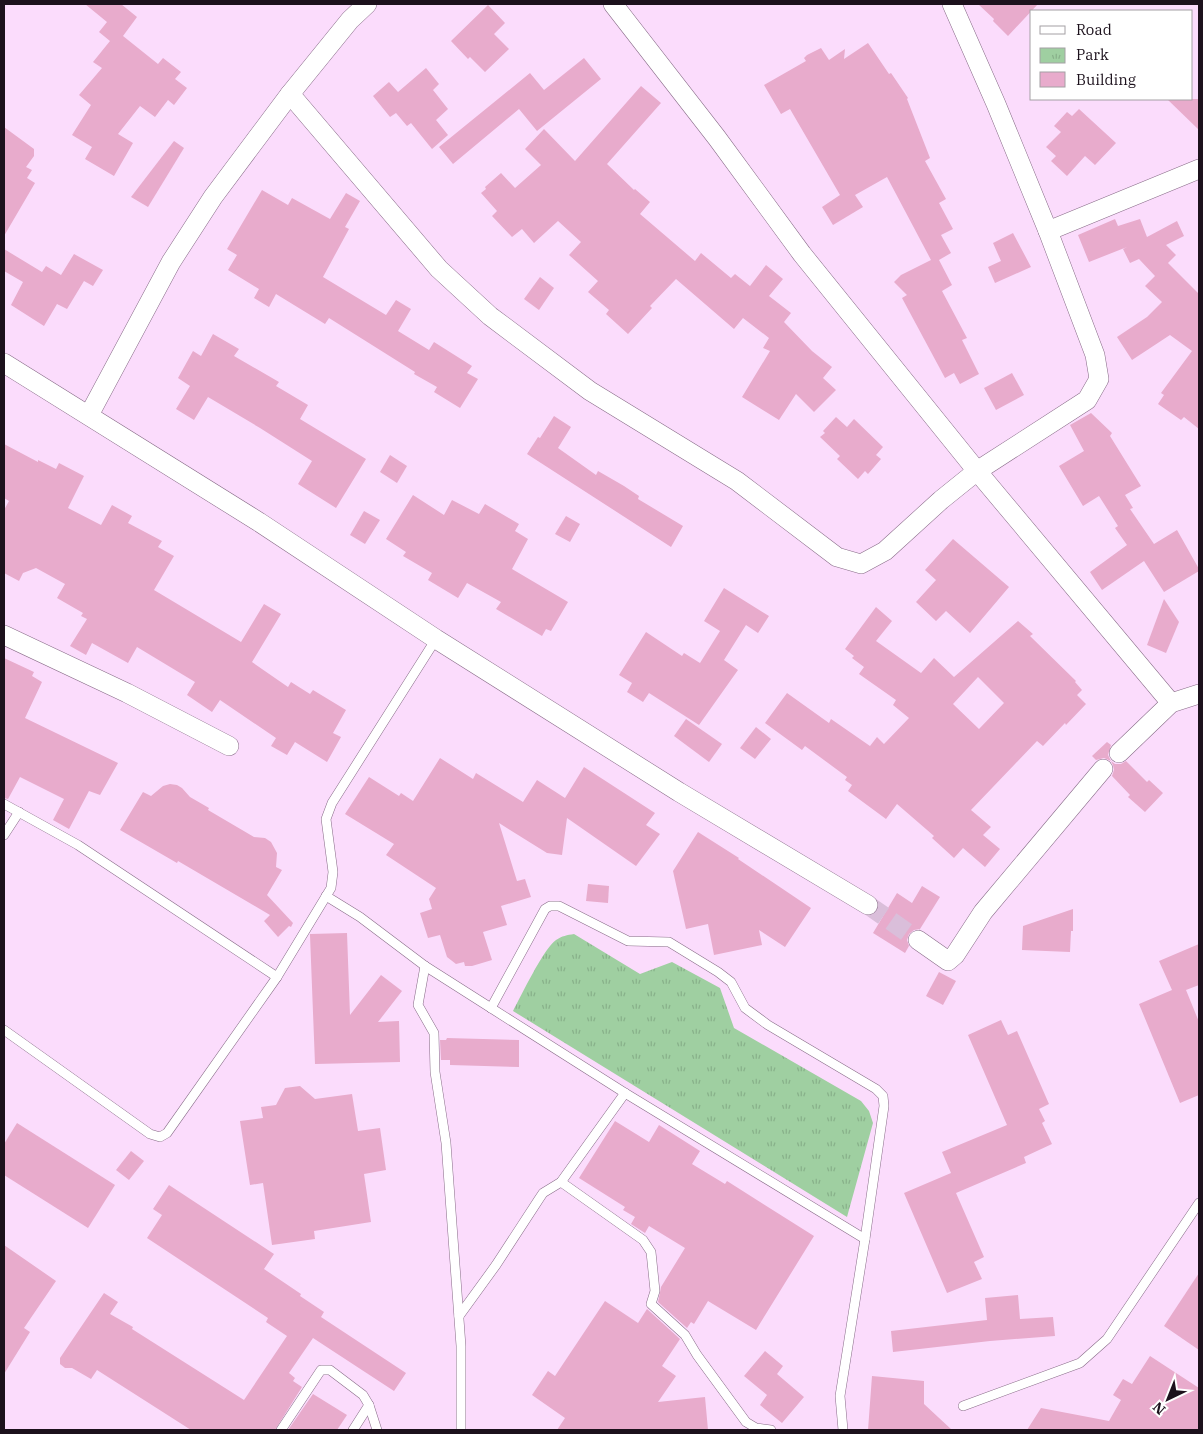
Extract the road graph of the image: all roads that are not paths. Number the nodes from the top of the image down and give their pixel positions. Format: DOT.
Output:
graph roads {
  1 [pos="367,4"];
  2 [pos="613,4"];
  3 [pos="952,4"];
  4 [pos="290,94"];
  5 [pos="1199,169"];
  6 [pos="1048,231"];
  7 [pos="4,363"];
  8 [pos="89,415"];
  9 [pos="977,471"];
  10 [pos="4,634"];
  11 [pos="436,639"];
  12 [pos="1199,694"];
  13 [pos="1171,703"];
  14 [pos="229,746"];
  15 [pos="1120,753"];
  16 [pos="1103,769"];
  17 [pos="4,804"];
  18 [pos="19,812"];
  19 [pos="4,835"];
  20 [pos="326,896"];
  21 [pos="868,905"];
  22 [pos="918,940"];
  23 [pos="425,966"];
  24 [pos="277,977"];
  25 [pos="491,1008"];
  26 [pos="4,1030"];
  27 [pos="625,1093"];
  28 [pos="561,1182"];
  29 [pos="1199,1203"];
  30 [pos="865,1239"];
  31 [pos="459,1316"];
  32 [pos="369,1405"];
  33 [pos="963,1406"];
  34 [pos="281,1430"];
  35 [pos="353,1430"];
  36 [pos="377,1430"];
  37 [pos="460,1430"];
  38 [pos="771,1430"];
  39 [pos="843,1430"];
  1 -- 4 [label="street"];
  2 -- 9 [label="street"];
  3 -- 6 [label="street"];
  4 -- 8 [label="street"];
  4 -- 9 [label="street"];
  5 -- 6 [label="street"];
  6 -- 9 [label="street"];
  7 -- 8 [label="street"];
  8 -- 11 [label="street"];
  9 -- 13 [label="street"];
  10 -- 14 [label="street"];
  11 -- 20 [label="lane"];
  11 -- 21 [label="street"];
  12 -- 13 [label="street"];
  13 -- 15 [label="street"];
  16 -- 22 [label="street"];
  17 -- 18 [label="lane"];
  18 -- 19 [label="lane"];
  18 -- 24 [label="lane"];
  20 -- 23 [label="lane"];
  20 -- 24 [label="lane"];
  23 -- 25 [label="lane"];
  23 -- 31 [label="lane"];
  24 -- 26 [label="lane"];
  25 -- 27 [label="lane"];
  25 -- 30 [label="lane"];
  27 -- 28 [label="lane"];
  27 -- 30 [label="lane"];
  28 -- 31 [label="lane"];
  28 -- 38 [label="lane"];
  29 -- 33 [label="lane"];
  30 -- 39 [label="lane"];
  31 -- 37 [label="lane"];
  32 -- 34 [label="lane"];
  32 -- 35 [label="lane"];
  32 -- 36 [label="lane"];
}
